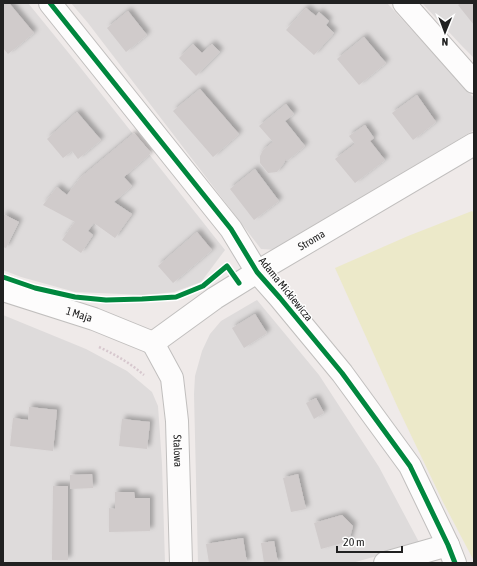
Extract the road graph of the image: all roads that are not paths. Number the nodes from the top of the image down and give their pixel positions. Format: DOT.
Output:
graph roads {
  1 [pos="50,3"];
  2 [pos="404,3"];
  3 [pos="474,82"];
  4 [pos="474,144"];
  5 [pos="257,272"];
  6 [pos="3,290"];
  7 [pos="154,343"];
  8 [pos="452,554"];
  9 [pos="181,563"];
  10 [pos="385,563"];
  1 -- 5 [label="street, Adama Mickiewicza"];
  2 -- 3 [label="street"];
  4 -- 5 [label="street, Stroma"];
  5 -- 7 [label="street, Stroma"];
  5 -- 8 [label="street, Adama Mickiewicza"];
  6 -- 7 [label="street, 1 Maja"];
  7 -- 9 [label="street, Stalowa"];
  8 -- 10 [label="street"];
}
